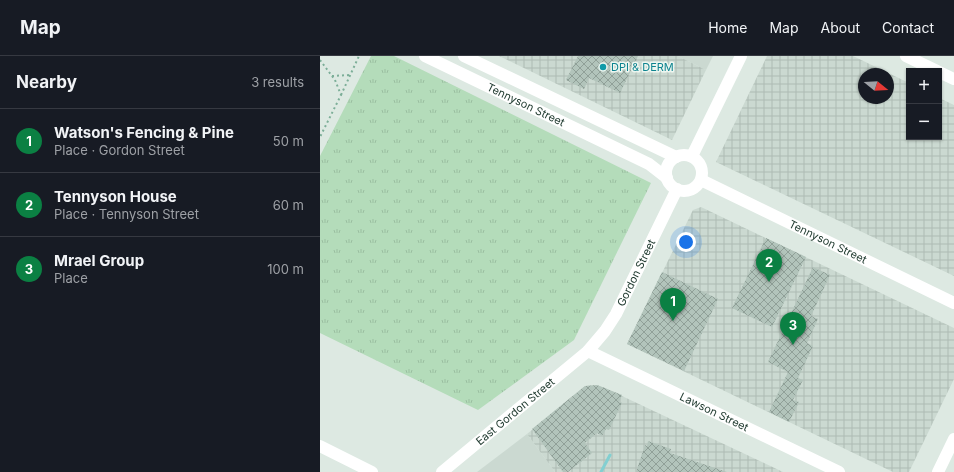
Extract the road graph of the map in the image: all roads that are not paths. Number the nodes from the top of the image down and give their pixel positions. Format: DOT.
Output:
graph roads {
  1 [pos="425,56"];
  2 [pos="464,56"];
  3 [pos="741,56"];
  4 [pos="906,56"];
  5 [pos="477,62"];
  6 [pos="932,68"];
  7 [pos="942,73"];
  8 [pos="470,78"];
  9 [pos="954,79"];
  10 [pos="549,97"];
  11 [pos="542,113"];
  12 [pos="692,156"];
  13 [pos="676,157"];
  14 [pos="667,178"];
  15 [pos="701,180"];
  16 [pos="677,189"];
  17 [pos="954,303"];
  18 [pos="588,351"];
  19 [pos="954,439"];
  20 [pos="320,446"];
  21 [pos="372,472"];
  22 [pos="442,472"];
  23 [pos="839,472"];
  24 [pos="938,472"];
  1 -- 8 [label="street, Tennyson Street"];
  2 -- 5 [label="street, Tennyson Street"];
  3 -- 12 [label="street"];
  4 -- 6 [label="street"];
  5 -- 8 [label="street"];
  5 -- 10 [label="street, Tennyson Street"];
  7 -- 9 [label="street"];
  8 -- 11 [label="street, Tennyson Street"];
  10 -- 11 [label="street"];
  10 -- 13 [label="street, Tennyson Street"];
  11 -- 14 [label="street, Tennyson Street"];
  12 -- 13 [label="street"];
  12 -- 15 [label="street"];
  13 -- 14 [label="street"];
  14 -- 16 [label="street"];
  15 -- 16 [label="street"];
  15 -- 17 [label="street, Tennyson Street"];
  16 -- 18 [label="street, Gordon Street"];
  18 -- 22 [label="street, East Gordon Street"];
  18 -- 23 [label="street, Lawson Street"];
  19 -- 24 [label="street"];
  20 -- 21 [label="street"];
}
